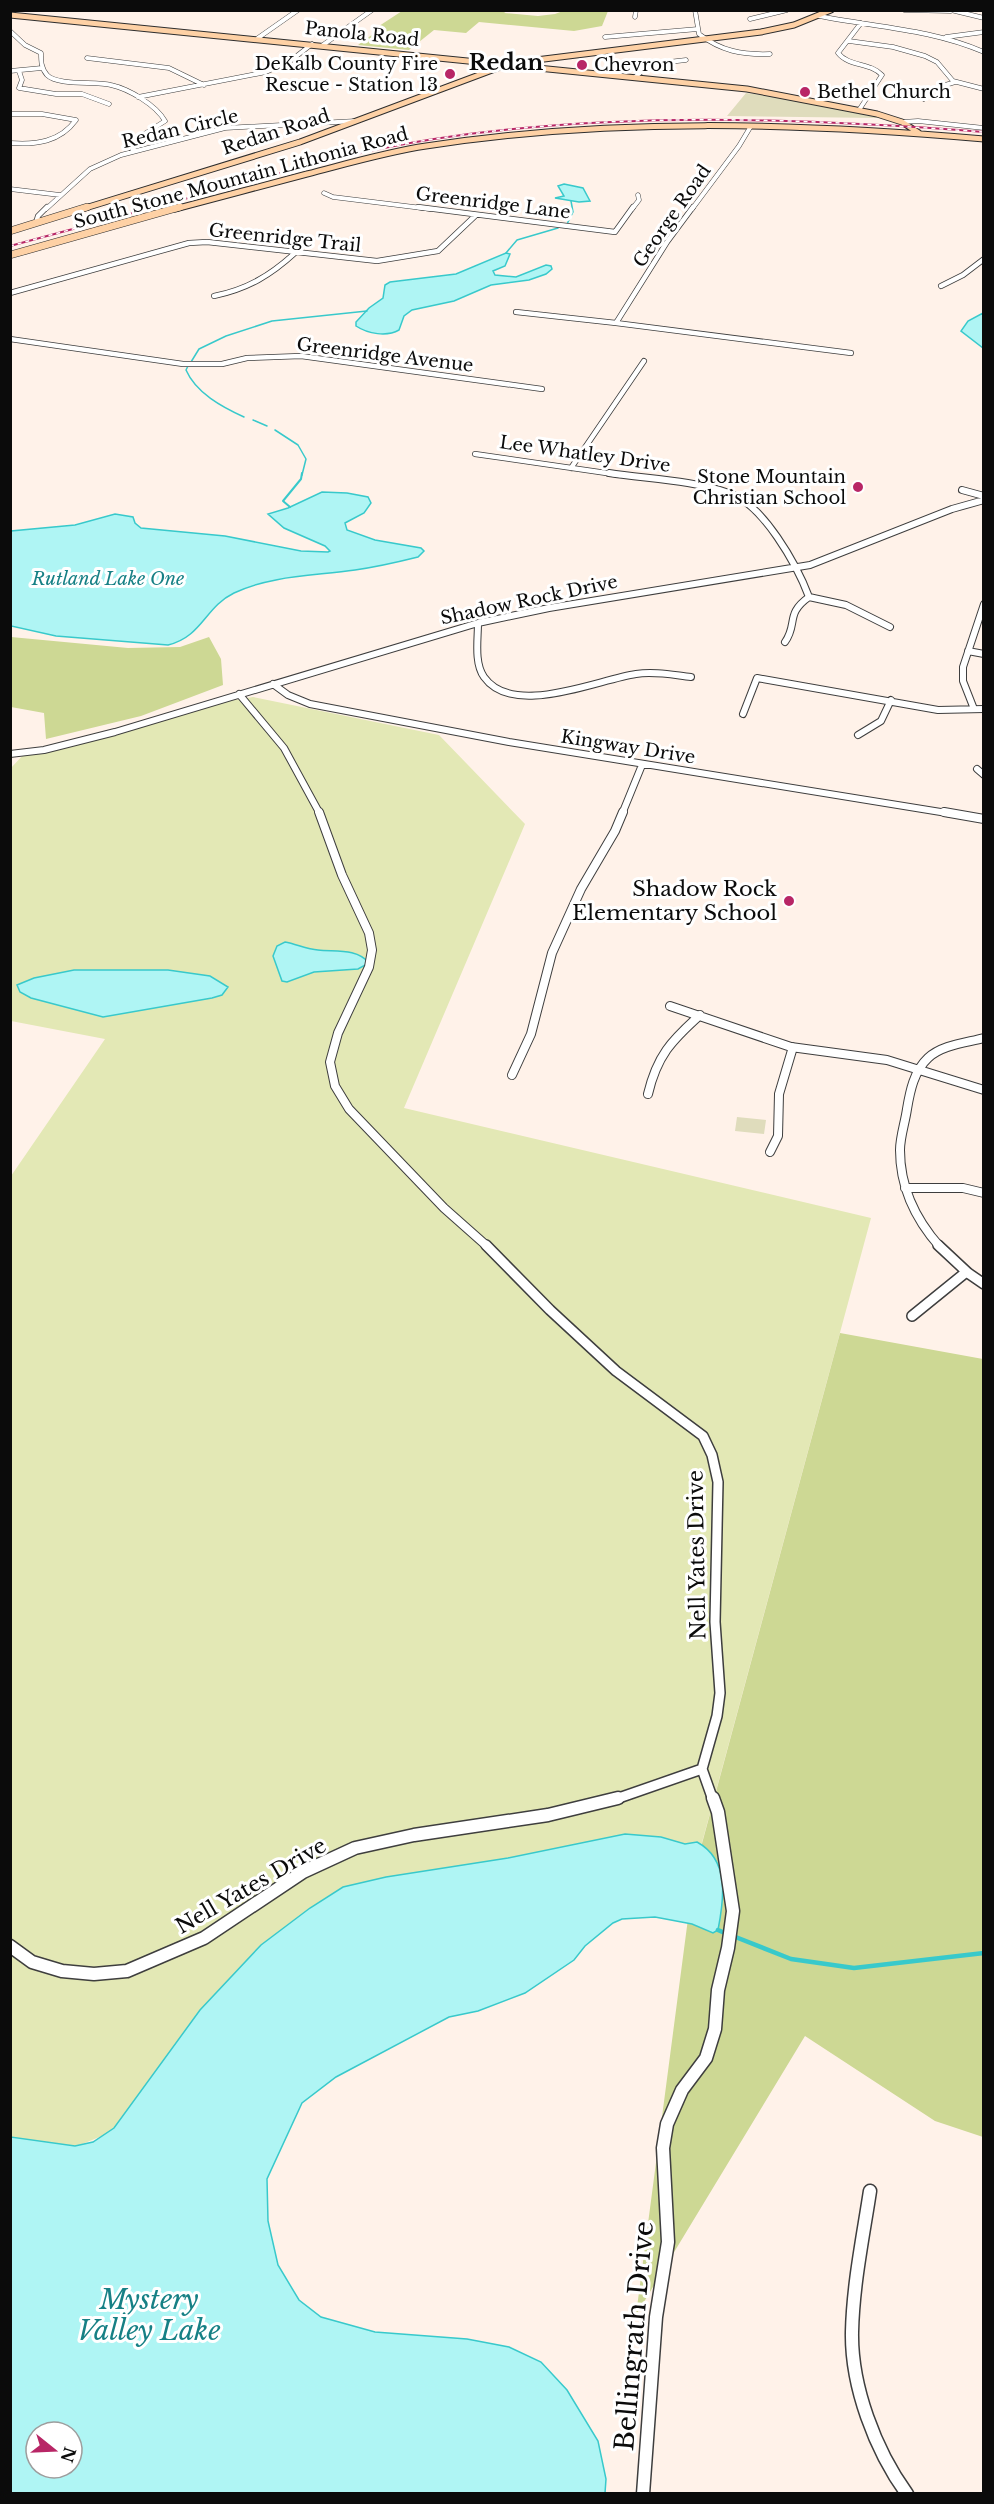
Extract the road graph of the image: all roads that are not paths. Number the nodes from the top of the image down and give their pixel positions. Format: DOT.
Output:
graph roads {
  1 [pos="298,10"];
  2 [pos="372,10"];
  3 [pos="636,10"];
  4 [pos="695,10"];
  5 [pos="787,10"];
  6 [pos="831,10"];
  7 [pos="904,10"];
  8 [pos="951,11"];
  9 [pos="10,15"];
  10 [pos="819,16"];
  11 [pos="634,17"];
  12 [pos="984,18"];
  13 [pos="750,19"];
  14 [pos="861,23"];
  15 [pos="698,29"];
  16 [pos="10,30"];
  17 [pos="984,32"];
  18 [pos="605,37"];
  19 [pos="946,38"];
  20 [pos="258,39"];
  21 [pos="706,40"];
  22 [pos="849,41"];
  23 [pos="312,44"];
  24 [pos="323,45"];
  25 [pos="984,52"];
  26 [pos="770,54"];
  27 [pos="549,57"];
  28 [pos="87,58"];
  29 [pos="464,60"];
  30 [pos="686,60"];
  31 [pos="508,65"];
  32 [pos="42,68"];
  33 [pos="561,70"];
  34 [pos="10,71"];
  35 [pos="19,71"];
  36 [pos="480,75"];
  37 [pos="635,78"];
  38 [pos="955,82"];
  39 [pos="204,85"];
  40 [pos="984,88"];
  41 [pos="138,97"];
  42 [pos="924,99"];
  43 [pos="109,104"];
  44 [pos="859,110"];
  45 [pos="25,113"];
  46 [pos="10,114"];
  47 [pos="356,121"];
  48 [pos="904,123"];
  49 [pos="751,126"];
  50 [pos="913,128"];
  51 [pos="984,128"];
  52 [pos="882,131"];
  53 [pos="920,133"];
  54 [pos="984,138"];
  55 [pos="10,143"];
  56 [pos="132,152"];
  57 [pos="10,189"];
  58 [pos="324,193"];
  59 [pos="60,195"];
  60 [pos="638,195"];
  61 [pos="476,215"];
  62 [pos="36,223"];
  63 [pos="10,231"];
  64 [pos="296,252"];
  65 [pos="10,255"];
  66 [pos="982,261"];
  67 [pos="941,286"];
  68 [pos="10,293"];
  69 [pos="214,296"];
  70 [pos="516,312"];
  71 [pos="616,322"];
  72 [pos="10,339"];
  73 [pos="851,352"];
  74 [pos="644,361"];
  75 [pos="542,389"];
  76 [pos="475,454"];
  77 [pos="571,468"];
  78 [pos="962,490"];
  79 [pos="984,498"];
  80 [pos="798,568"];
  81 [pos="810,597"];
  82 [pos="984,604"];
  83 [pos="478,623"];
  84 [pos="890,627"];
  85 [pos="785,642"];
  86 [pos="968,651"];
  87 [pos="984,654"];
  88 [pos="691,677"];
  89 [pos="273,684"];
  90 [pos="239,694"];
  91 [pos="891,700"];
  92 [pos="974,709"];
  93 [pos="984,709"];
  94 [pos="743,714"];
  95 [pos="858,735"];
  96 [pos="10,754"];
  97 [pos="642,765"];
  98 [pos="977,769"];
  99 [pos="984,775"];
  100 [pos="984,819"];
  101 [pos="670,1006"];
  102 [pos="700,1015"];
  103 [pos="984,1038"];
  104 [pos="793,1047"];
  105 [pos="919,1070"];
  106 [pos="512,1075"];
  107 [pos="984,1090"];
  108 [pos="648,1094"];
  109 [pos="770,1152"];
  110 [pos="905,1188"];
  111 [pos="984,1192"];
  112 [pos="965,1273"];
  113 [pos="984,1284"];
  114 [pos="912,1316"];
  115 [pos="702,1769"];
  116 [pos="10,1946"];
  117 [pos="870,2191"];
  118 [pos="643,2493"];
  119 [pos="907,2493"];
  1 -- 20 [label="street"];
  2 -- 24 [label="street"];
  3 -- 11 [label="street"];
  4 -- 15 [label="street"];
  5 -- 13 [label="street"];
  6 -- 10 [label="main road, Redan Road"];
  7 -- 8 [label="street"];
  8 -- 12 [label="street"];
  9 -- 20 [label="main road, Panola Road"];
  10 -- 14 [label="street"];
  10 -- 21 [label="main road, Redan Road"];
  14 -- 19 [label="street"];
  14 -- 22 [label="street"];
  15 -- 18 [label="street"];
  15 -- 21 [label="street"];
  16 -- 32 [label="street"];
  17 -- 19 [label="street"];
  19 -- 25 [label="street"];
  20 -- 23 [label="main road, Panola Road"];
  21 -- 26 [label="street"];
  21 -- 27 [label="main road, Redan Road"];
  22 -- 38 [label="street"];
  22 -- 44 [label="street"];
  23 -- 24 [label="main road, Panola Road"];
  23 -- 39 [label="street"];
  24 -- 29 [label="main road, Panola Road"];
  27 -- 31 [label="main road, Redan Road"];
  27 -- 33 [label="main road"];
  28 -- 39 [label="street"];
  29 -- 31 [label="main road, Panola Road"];
  29 -- 36 [label="main road"];
  30 -- 37 [label="street"];
  31 -- 33 [label="main road, Panola Road"];
  31 -- 36 [label="main road, Redan Road"];
  32 -- 35 [label="street"];
  32 -- 41 [label="street"];
  33 -- 37 [label="main road, Panola Road"];
  34 -- 35 [label="street"];
  35 -- 43 [label="street"];
  36 -- 47 [label="main road, Redan Road"];
  37 -- 44 [label="main road, Panola Road"];
  38 -- 40 [label="street"];
  38 -- 42 [label="street"];
  39 -- 41 [label="street"];
  41 -- 56 [label="street"];
  44 -- 48 [label="main road, Panola Road"];
  45 -- 46 [label="street"];
  45 -- 55 [label="street"];
  47 -- 56 [label="street, Redan Circle"];
  47 -- 62 [label="main road, Redan Road"];
  48 -- 50 [label="main road, Panola Road"];
  48 -- 51 [label="street"];
  48 -- 52 [label="main road"];
  49 -- 52 [label="main road, South Stone Mountain Lithonia Road"];
  49 -- 65 [label="main road, South Stone Mountain Lithonia Road"];
  49 -- 71 [label="street, George Road"];
  50 -- 53 [label="main road, Panola Road"];
  50 -- 54 [label="main road"];
  52 -- 53 [label="main road, South Stone Mountain Lithonia Road"];
  53 -- 54 [label="main road, South Stone Mountain Lithonia Road"];
  56 -- 59 [label="street, Redan Circle"];
  57 -- 59 [label="street"];
  58 -- 61 [label="street, Greenridge Lane"];
  59 -- 62 [label="street, Redan Circle"];
  60 -- 61 [label="street, Greenridge Lane"];
  61 -- 64 [label="street, Greenridge Trail"];
  62 -- 63 [label="main road, Redan Road"];
  64 -- 68 [label="street, Greenridge Trail"];
  64 -- 69 [label="street"];
  66 -- 67 [label="street"];
  70 -- 71 [label="street"];
  71 -- 73 [label="street"];
  72 -- 75 [label="street, Greenridge Avenue"];
  74 -- 77 [label="street"];
  76 -- 77 [label="street, Lee Whatley Drive"];
  77 -- 80 [label="street, Lee Whatley Drive"];
  78 -- 79 [label="street"];
  79 -- 80 [label="street, Shadow Rock Drive"];
  80 -- 81 [label="street, Lee Whatley Drive"];
  80 -- 83 [label="street, Shadow Rock Drive"];
  81 -- 84 [label="street"];
  81 -- 85 [label="street"];
  82 -- 86 [label="street"];
  83 -- 88 [label="street"];
  83 -- 89 [label="street, Shadow Rock Drive"];
  86 -- 87 [label="street"];
  86 -- 92 [label="street"];
  89 -- 90 [label="street, Shadow Rock Drive"];
  89 -- 97 [label="street, Kingway Drive"];
  90 -- 96 [label="street, Shadow Rock Drive"];
  90 -- 115 [label="street, Nell Yates Drive"];
  91 -- 92 [label="street"];
  91 -- 94 [label="street"];
  91 -- 95 [label="street"];
  92 -- 93 [label="street"];
  97 -- 100 [label="street, Kingway Drive"];
  97 -- 106 [label="street"];
  98 -- 99 [label="street"];
  101 -- 102 [label="street"];
  102 -- 104 [label="street"];
  102 -- 108 [label="street"];
  103 -- 105 [label="street"];
  104 -- 105 [label="street"];
  104 -- 109 [label="street"];
  105 -- 107 [label="street"];
  105 -- 110 [label="street"];
  110 -- 111 [label="street"];
  110 -- 112 [label="street"];
  112 -- 113 [label="street"];
  112 -- 114 [label="street"];
  115 -- 116 [label="street, Nell Yates Drive"];
  115 -- 118 [label="street, Bellingrath Drive"];
  117 -- 119 [label="street"];
}
